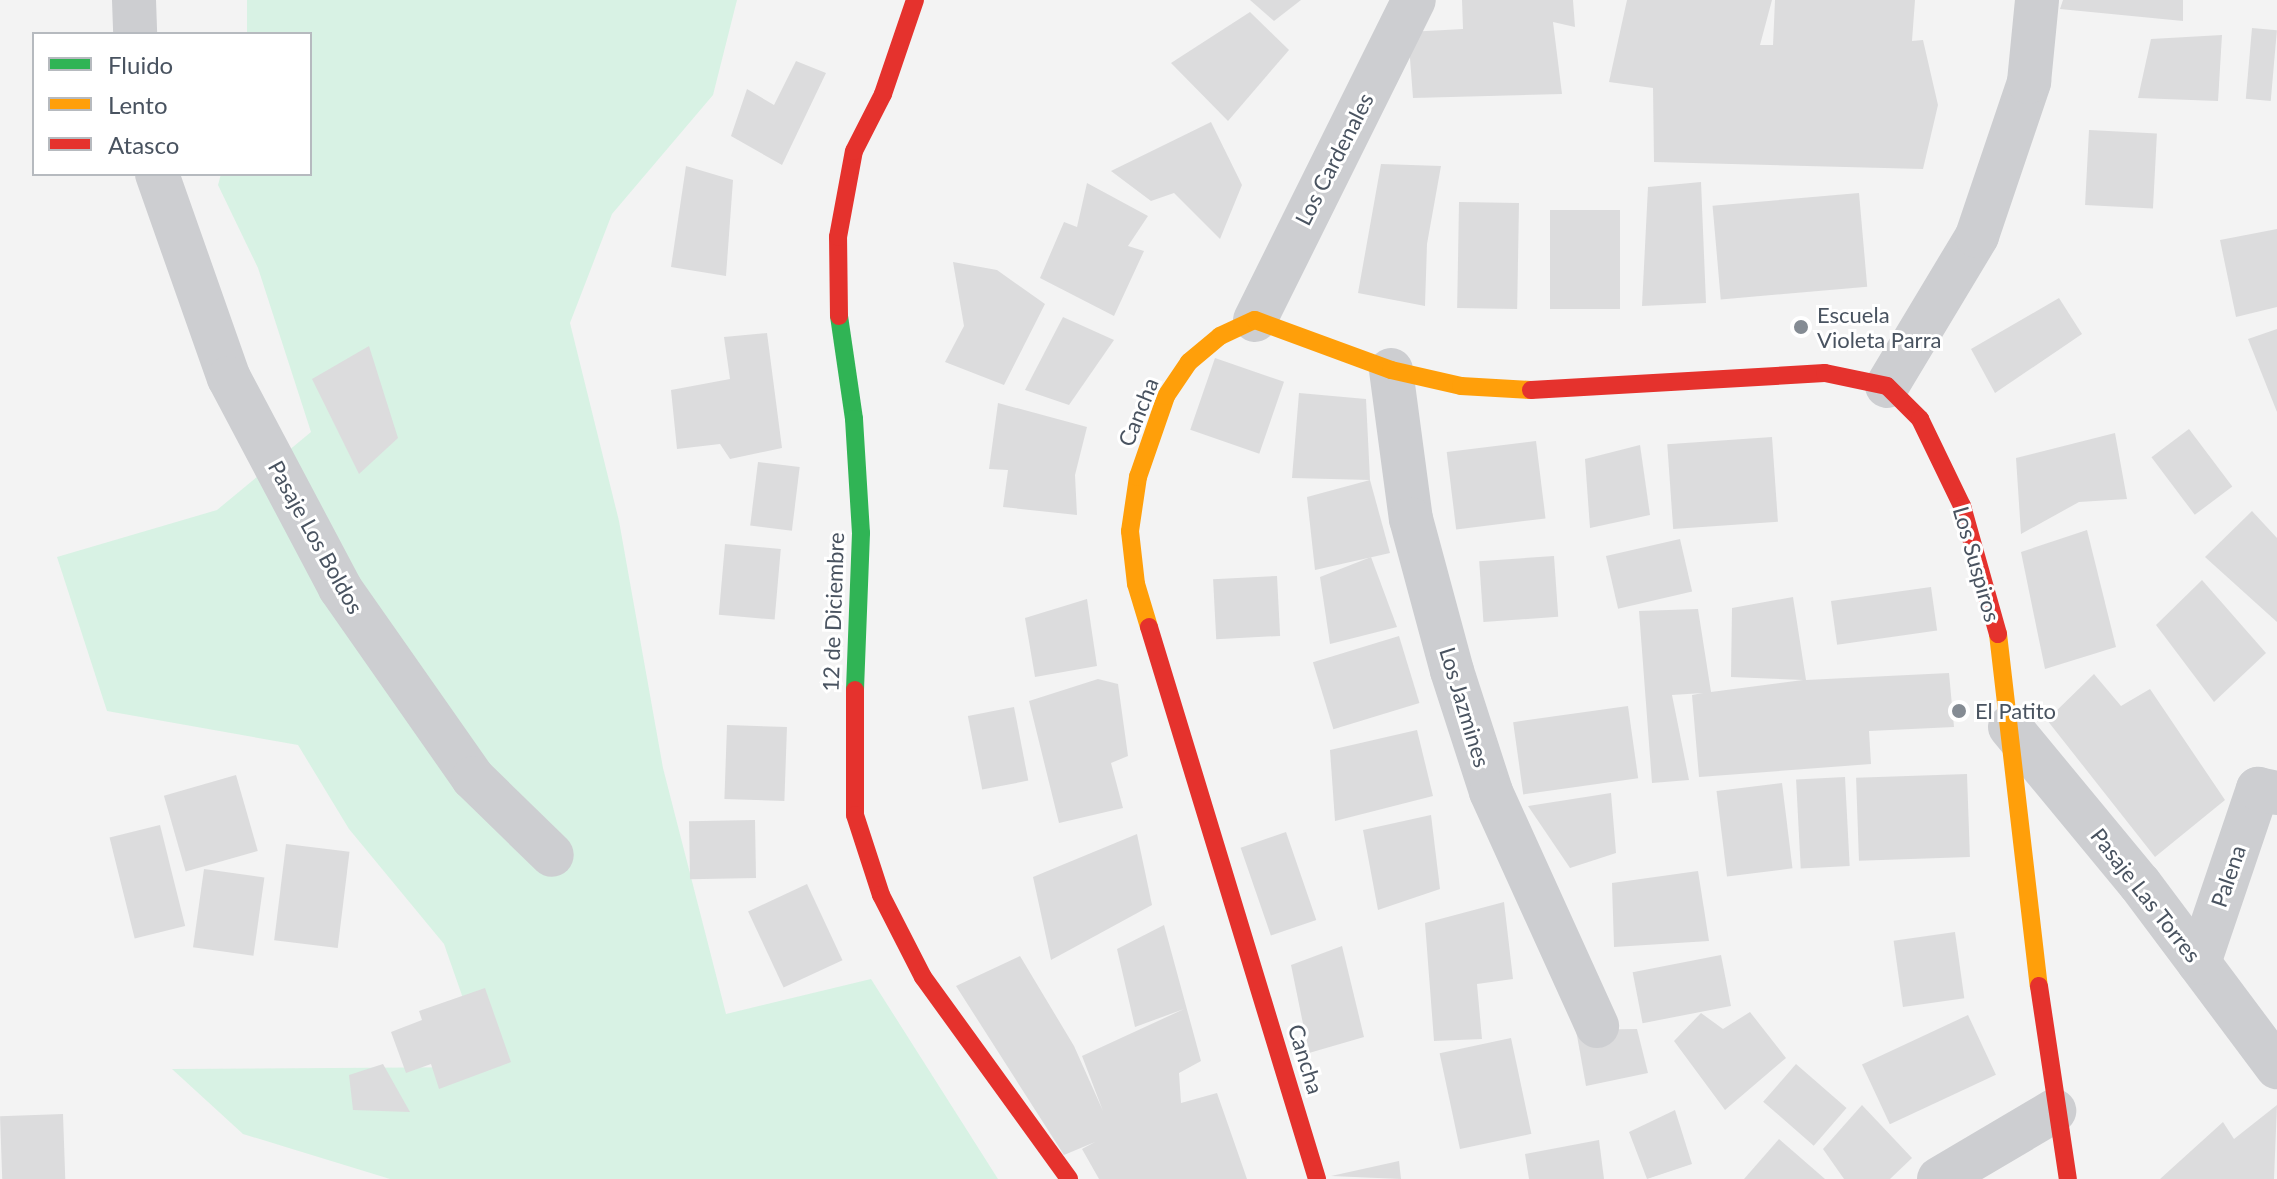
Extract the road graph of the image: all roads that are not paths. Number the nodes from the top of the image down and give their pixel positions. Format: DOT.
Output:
graph roads {
  1 [pos="134,0"];
  2 [pos="915,0"];
  3 [pos="1414,0"];
  4 [pos="2037,0"];
  5 [pos="135,32"];
  6 [pos="158,176"];
  7 [pos="1255,320"];
  8 [pos="1391,370"];
  9 [pos="1887,386"];
  10 [pos="2010,727"];
  11 [pos="2267,791"];
  12 [pos="552,855"];
  13 [pos="2199,963"];
  14 [pos="1597,1026"];
  15 [pos="2277,1067"];
  16 [pos="2054,1111"];
  17 [pos="1069,1179"];
  18 [pos="1317,1179"];
  19 [pos="1939,1179"];
  20 [pos="2068,1179"];
  1 -- 5 [label="street"];
  2 -- 17 [label="street, 12 de Diciembre"];
  3 -- 7 [label="street, Los Cardenales"];
  4 -- 9 [label="street"];
  6 -- 12 [label="street, Pasaje Los Boldos"];
  7 -- 8 [label="street"];
  7 -- 18 [label="street, Cancha"];
  8 -- 9 [label="street"];
  8 -- 14 [label="street, Los Jazmines"];
  9 -- 10 [label="street, Los Suspiros"];
  10 -- 13 [label="street, Pasaje Las Torres"];
  10 -- 16 [label="street, Los Suspiros"];
  11 -- 13 [label="street, Palena"];
  13 -- 15 [label="street, Pasaje Las Torres"];
  16 -- 19 [label="street"];
  16 -- 20 [label="street, Los Suspiros"];
}
